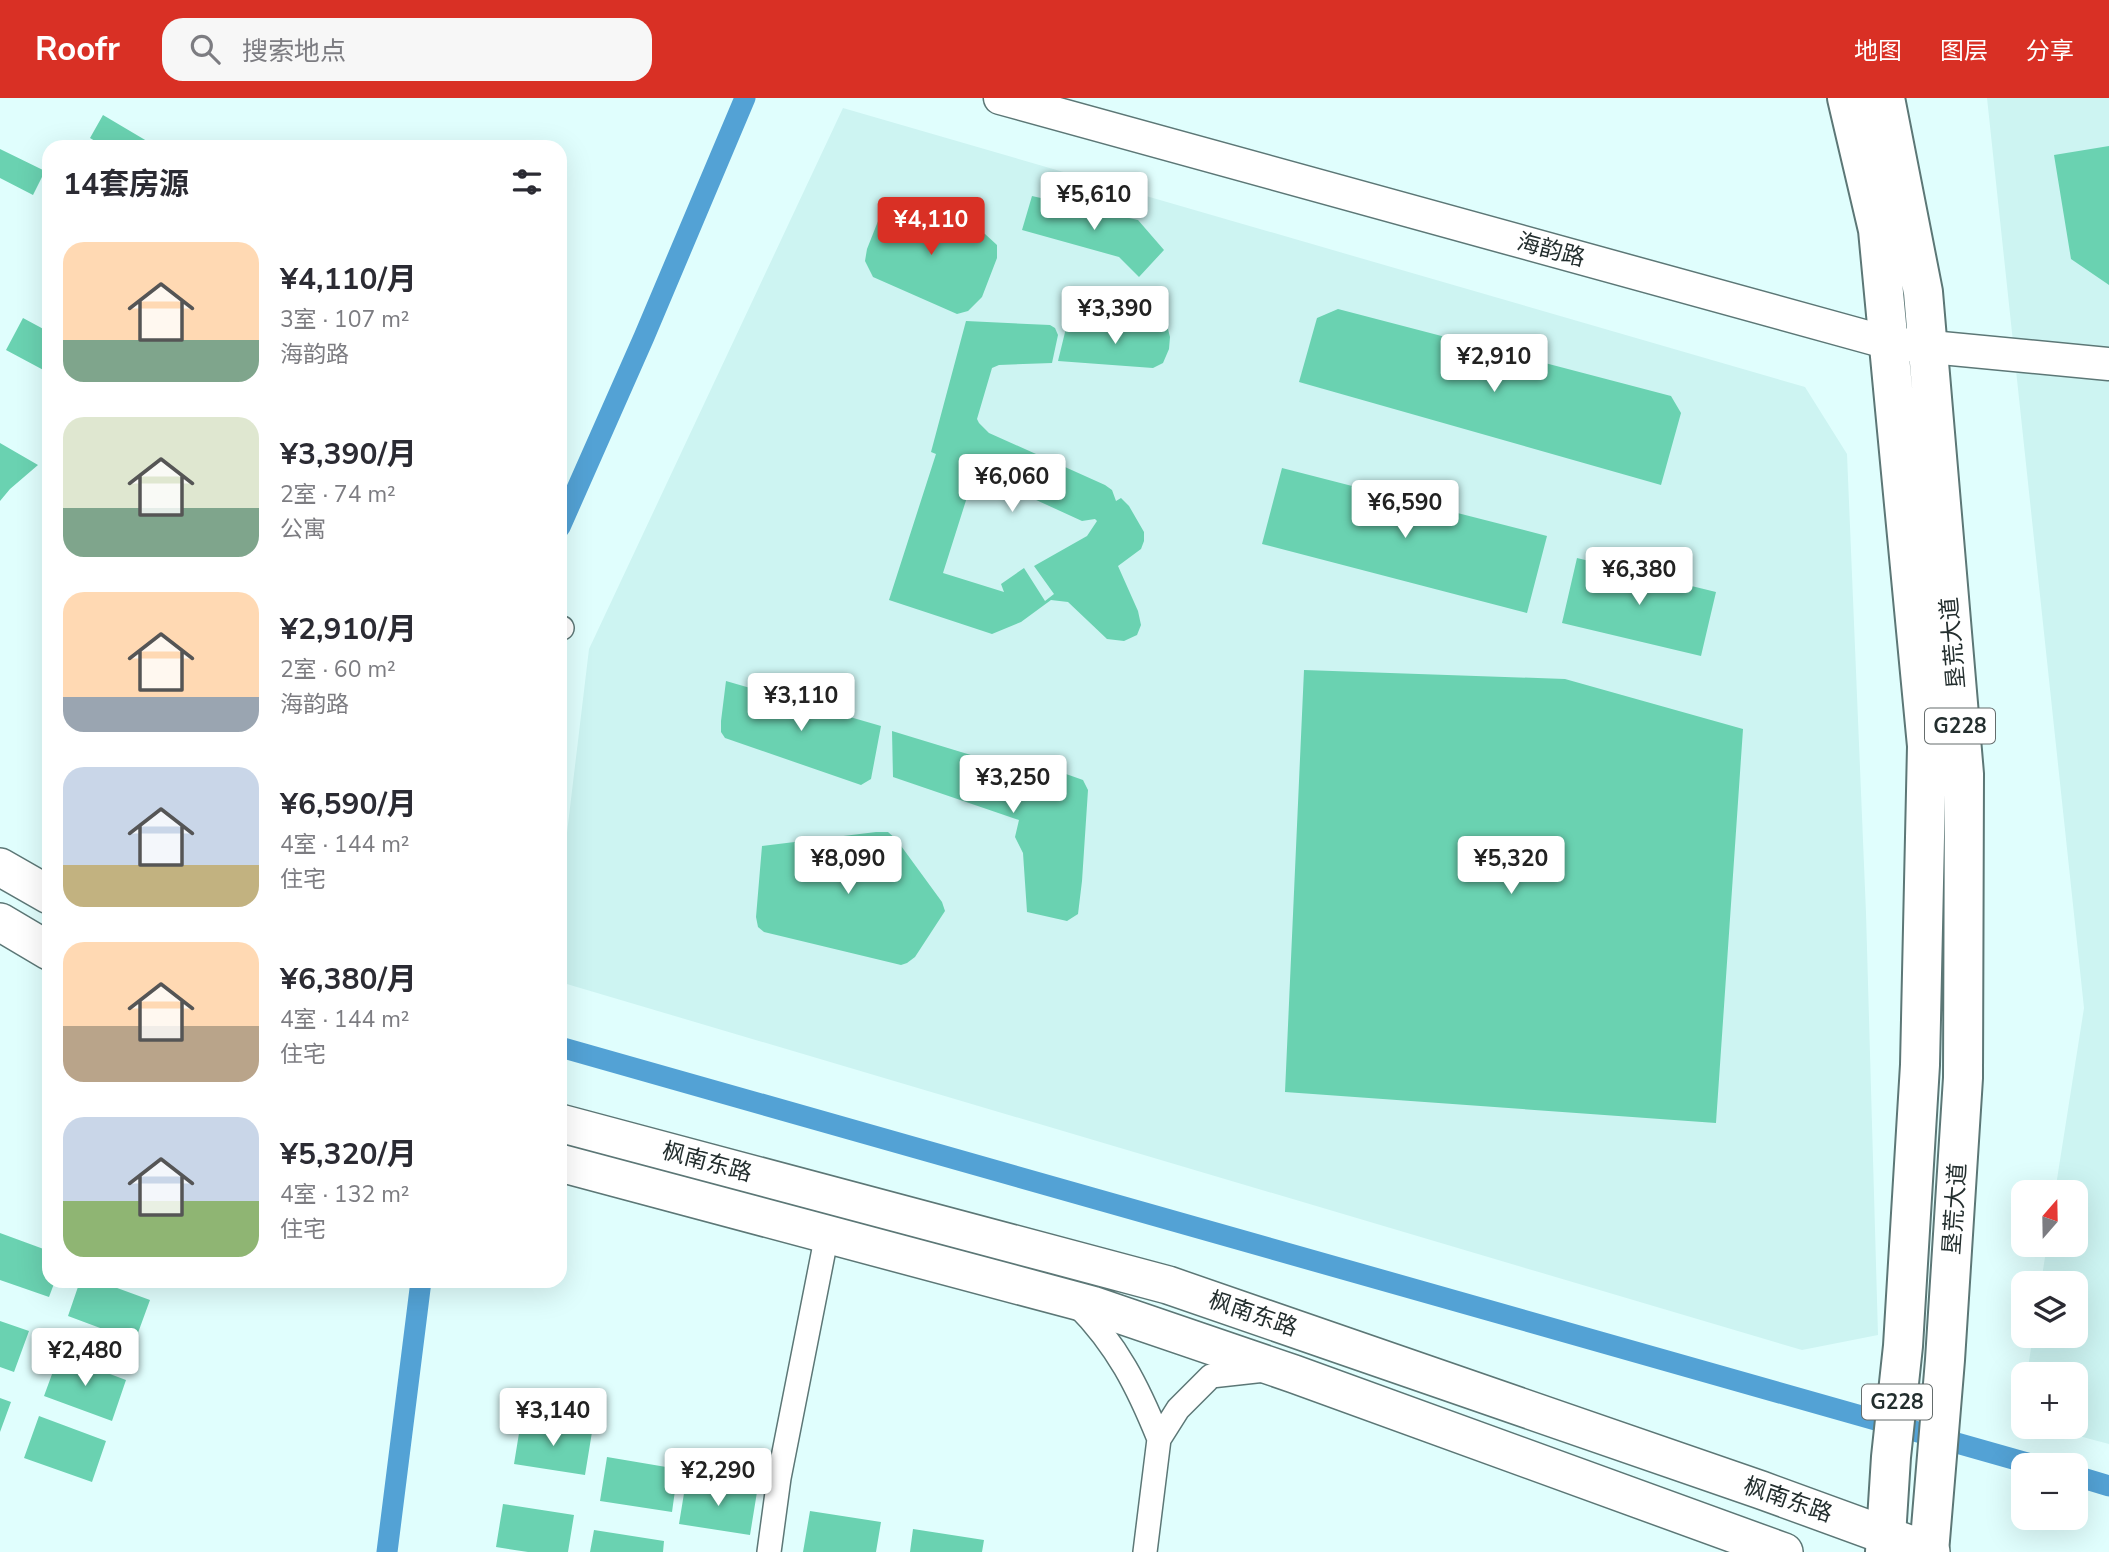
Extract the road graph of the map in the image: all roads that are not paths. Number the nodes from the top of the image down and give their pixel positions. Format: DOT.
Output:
graph roads {
  1 [pos="1000,98"];
  2 [pos="1847,98"];
  3 [pos="1885,98"];
  4 [pos="1889,343"];
  5 [pos="1927,347"];
  6 [pos="2109,364"];
  7 [pos="0,867"];
  8 [pos="42,891"];
  9 [pos="0,922"];
  10 [pos="42,947"];
  11 [pos="567,1125"];
  12 [pos="567,1165"];
  13 [pos="827,1234"];
  14 [pos="1069,1298"];
  15 [pos="1279,1369"];
  16 [pos="1158,1439"];
  17 [pos="1885,1544"];
  18 [pos="769,1552"];
  19 [pos="1145,1552"];
  20 [pos="1784,1552"];
  21 [pos="1929,1552"];
  1 -- 4 [label="main road, 海韵路"];
  2 -- 4 [label="highway, 垦荒大道 / G228"];
  3 -- 5 [label="highway, 垦荒大道 / G228"];
  4 -- 5 [label="main road, 海韵路"];
  4 -- 17 [label="highway, 垦荒大道 / G228"];
  5 -- 6 [label="main road, 海韵路"];
  5 -- 21 [label="highway, 垦荒大道 / G228"];
  7 -- 8 [label="main road"];
  9 -- 10 [label="main road"];
  11 -- 17 [label="main road, 枫南东路"];
  12 -- 13 [label="main road, 枫南东路"];
  13 -- 14 [label="main road, 枫南东路"];
  13 -- 18 [label="street"];
  14 -- 15 [label="main road, 枫南东路"];
  14 -- 16 [label="street"];
  15 -- 16 [label="street"];
  15 -- 20 [label="main road, 枫南东路"];
  16 -- 19 [label="street"];
  17 -- 21 [label="main road, 枫南东路"];
}
